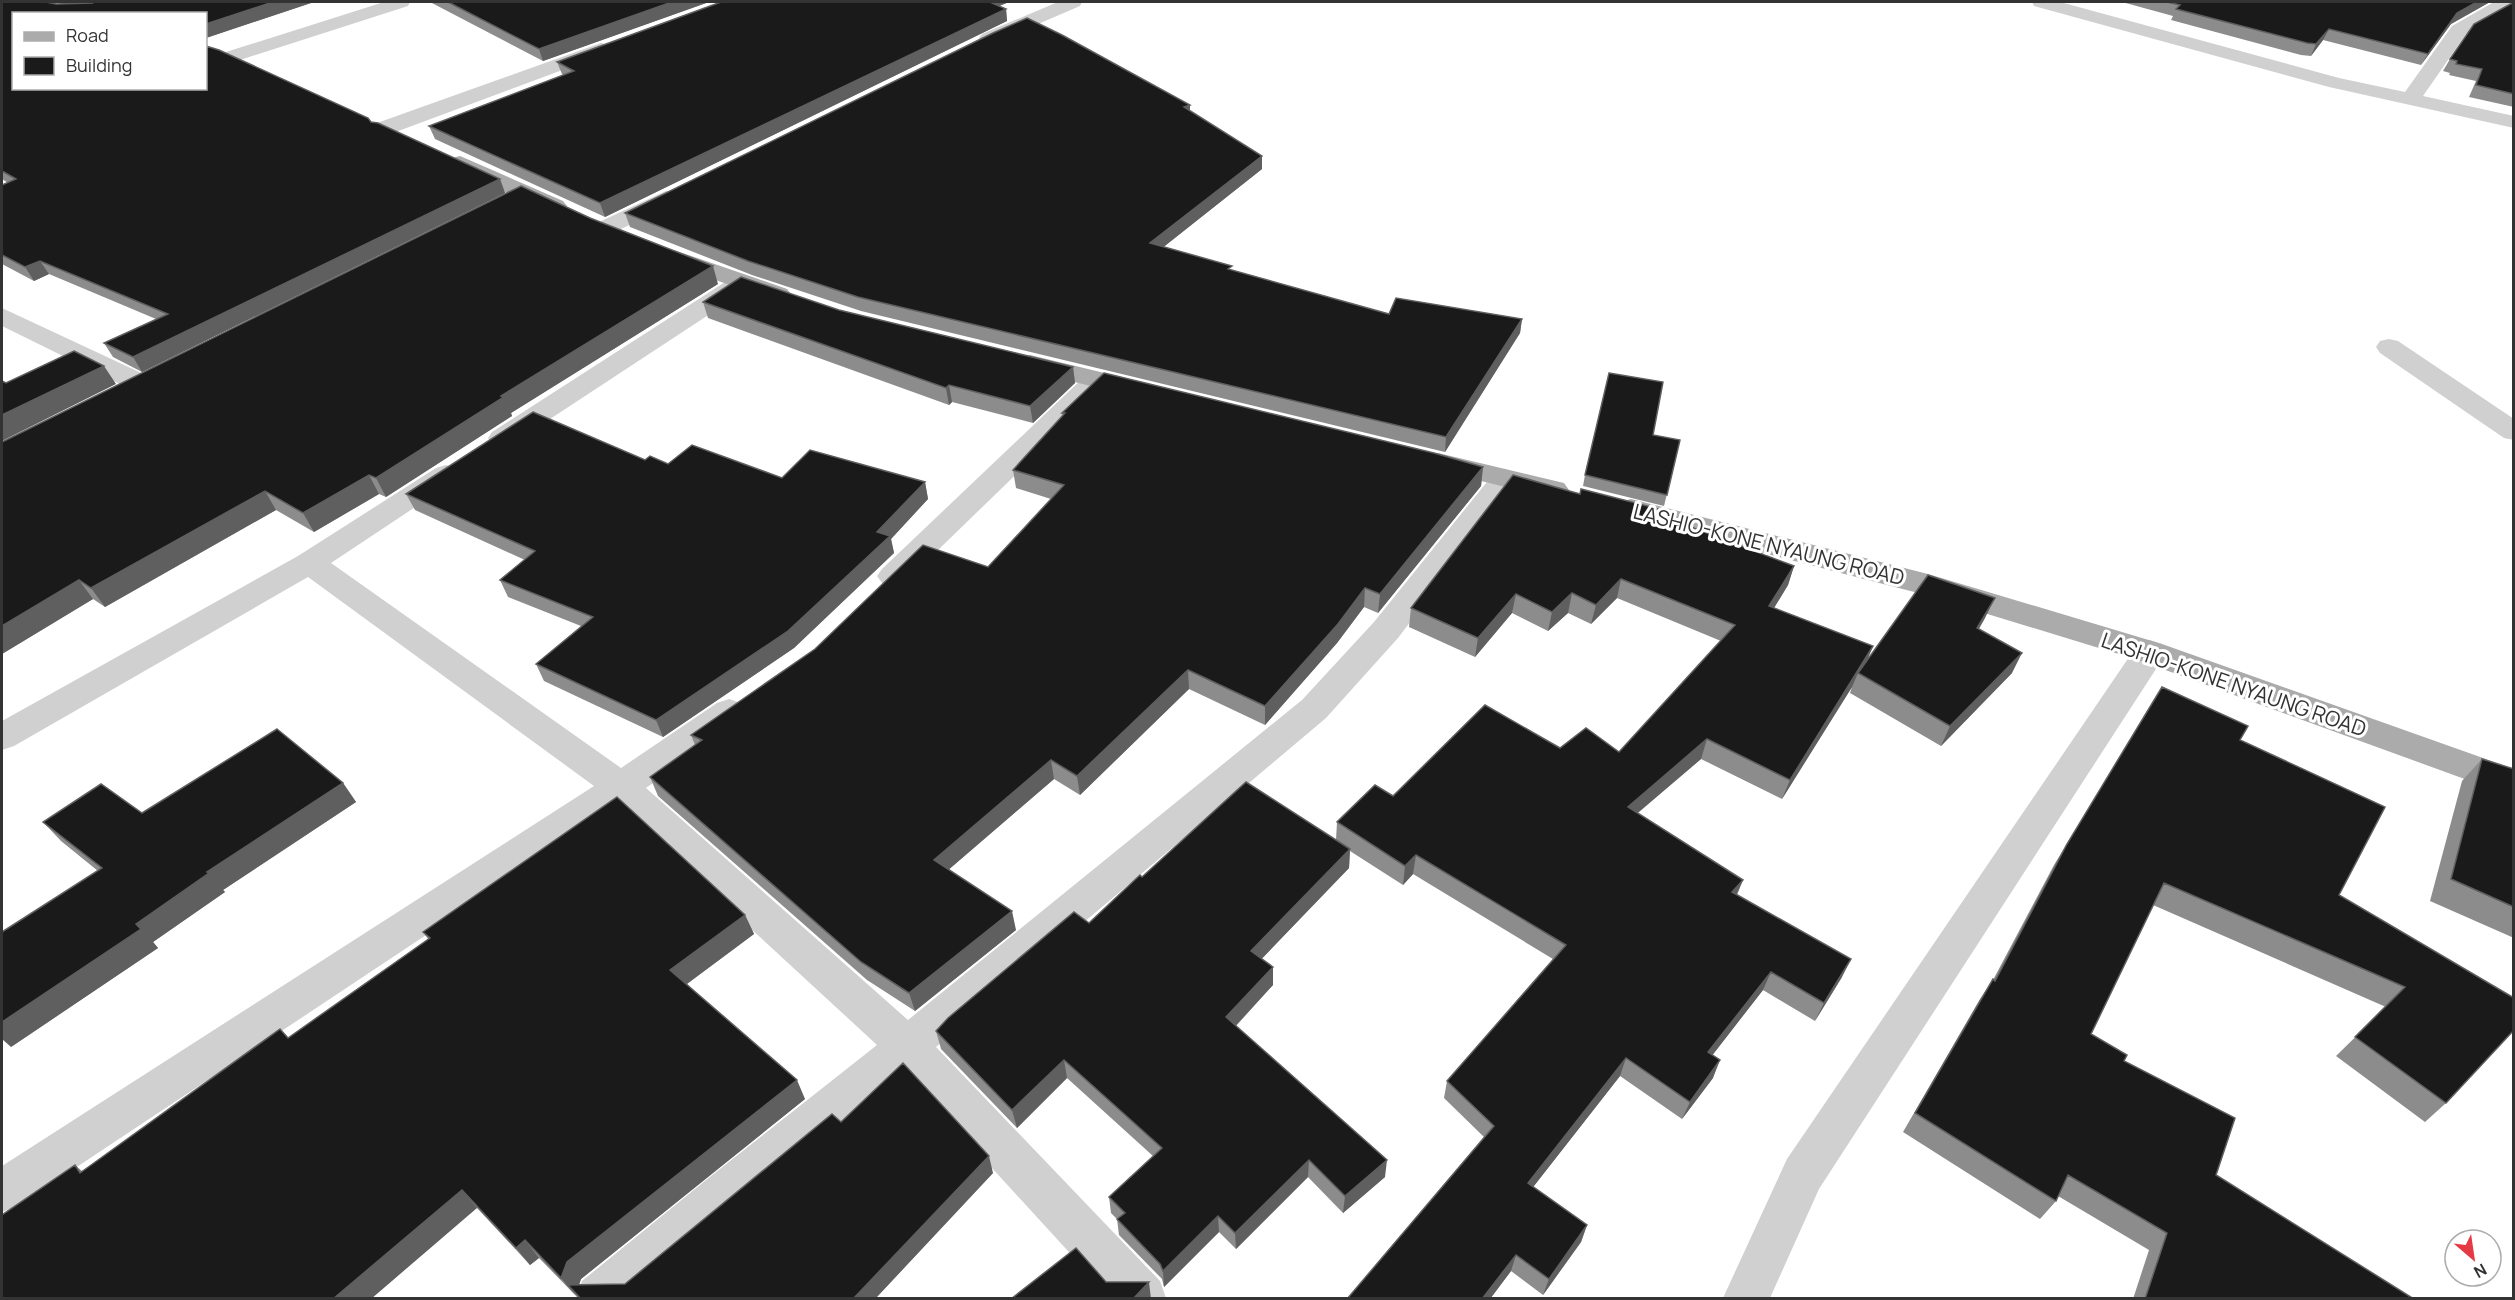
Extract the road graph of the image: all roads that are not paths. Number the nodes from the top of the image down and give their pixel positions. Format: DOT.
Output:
graph roads {
  1 [pos="401,2"];
  2 [pos="1073,2"];
  3 [pos="2040,2"];
  4 [pos="2507,2"];
  5 [pos="2130,5"];
  6 [pos="2102,17"];
  7 [pos="619,42"];
  8 [pos="207,48"];
  9 [pos="966,49"];
  10 [pos="233,57"];
  11 [pos="263,71"];
  12 [pos="2411,98"];
  13 [pos="2514,122"];
  14 [pos="375,123"];
  15 [pos="688,188"];
  16 [pos="524,193"];
  17 [pos="492,209"];
  18 [pos="588,221"];
  19 [pos="742,282"];
  20 [pos="797,300"];
  21 [pos="2,316"];
  22 [pos="2389,347"];
  23 [pos="1008,358"];
  24 [pos="1098,380"];
  25 [pos="1167,397"];
  26 [pos="112,399"];
  27 [pos="2514,432"];
  28 [pos="1412,455"];
  29 [pos="1505,478"];
  30 [pos="1574,495"];
  31 [pos="1608,504"];
  32 [pos="309,563"];
  33 [pos="867,601"];
  34 [pos="2150,652"];
  35 [pos="759,692"];
  36 [pos="2,737"];
  37 [pos="2514,783"];
  38 [pos="621,787"];
  39 [pos="907,1046"];
  40 [pos="2,1191"];
  41 [pos="599,1299"];
  42 [pos="1143,1299"];
  43 [pos="1746,1299"];
  1 -- 10 [label="street"];
  2 -- 9 [label="street"];
  3 -- 6 [label="street"];
  4 -- 12 [label="street"];
  5 -- 6 [label="street"];
  6 -- 12 [label="street"];
  7 -- 14 [label="street"];
  8 -- 10 [label="main road"];
  10 -- 11 [label="main road"];
  12 -- 13 [label="street"];
  14 -- 16 [label="main road"];
  15 -- 18 [label="street"];
  16 -- 17 [label="street"];
  16 -- 18 [label="main road"];
  18 -- 19 [label="main road"];
  19 -- 20 [label="main road"];
  19 -- 32 [label="street"];
  21 -- 26 [label="street"];
  22 -- 27 [label="street"];
  23 -- 24 [label="main road"];
  24 -- 25 [label="main road"];
  24 -- 33 [label="street"];
  28 -- 29 [label="main road"];
  29 -- 30 [label="main road"];
  29 -- 39 [label="street"];
  31 -- 34 [label="main road, LASHIO-KONE NYAUNG ROAD"];
  32 -- 36 [label="street"];
  32 -- 38 [label="street"];
  34 -- 37 [label="main road, LASHIO-KONE NYAUNG ROAD"];
  34 -- 43 [label="street"];
  35 -- 38 [label="street"];
  38 -- 39 [label="street"];
  38 -- 40 [label="street"];
  39 -- 41 [label="street"];
  39 -- 42 [label="street"];
}
